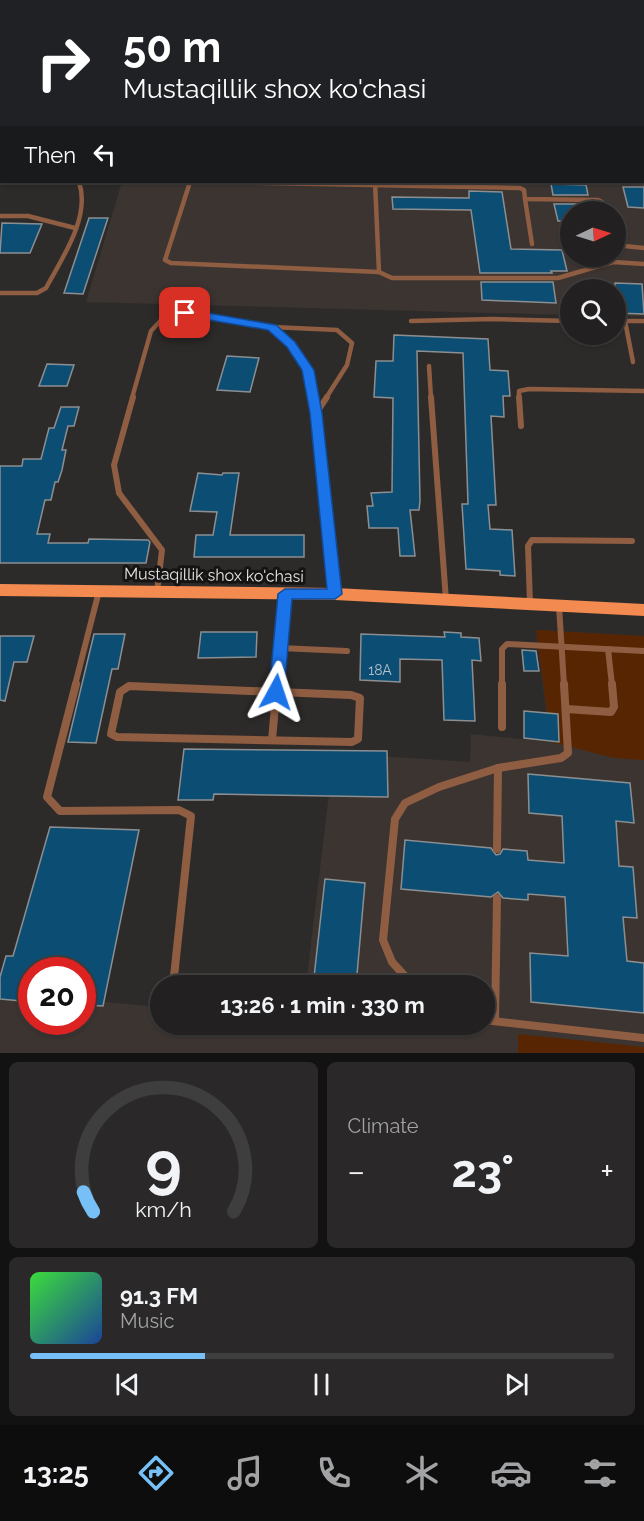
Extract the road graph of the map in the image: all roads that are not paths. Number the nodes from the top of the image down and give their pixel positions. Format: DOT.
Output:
graph roads {
  1 [pos="80,183"];
  2 [pos="190,183"];
  3 [pos="296,183"];
  4 [pos="375,184"];
  5 [pos="525,199"];
  6 [pos="600,201"];
  7 [pos="0,216"];
  8 [pos="75,228"];
  9 [pos="532,244"];
  10 [pos="626,246"];
  11 [pos="644,248"];
  12 [pos="644,264"];
  13 [pos="379,272"];
  14 [pos="0,293"];
  15 [pos="411,321"];
  16 [pos="560,321"];
  17 [pos="626,321"];
  18 [pos="644,321"];
  19 [pos="626,326"];
  20 [pos="272,327"];
  21 [pos="633,362"];
  22 [pos="429,366"];
  23 [pos="644,391"];
  24 [pos="316,413"];
  25 [pos="521,426"];
  26 [pos="632,542"];
  27 [pos="0,590"];
  28 [pos="99,591"];
  29 [pos="157,592"];
  30 [pos="285,594"];
  31 [pos="335,594"];
  32 [pos="446,600"];
  33 [pos="530,604"];
  34 [pos="559,605"];
  35 [pos="644,610"];
  36 [pos="562,646"];
  37 [pos="280,648"];
  38 [pos="608,649"];
  39 [pos="347,651"];
  40 [pos="644,651"];
  41 [pos="276,692"];
  42 [pos="566,709"];
  43 [pos="502,727"];
  44 [pos="272,740"];
  45 [pos="498,768"];
  46 [pos="497,849"];
  47 [pos="497,898"];
  48 [pos="174,975"];
  49 [pos="404,975"];
  50 [pos="495,1021"];
  51 [pos="644,1038"];
  1 -- 8 [label="lane"];
  2 -- 13 [label="lane"];
  3 -- 4 [label="lane"];
  4 -- 5 [label="lane"];
  4 -- 13 [label="lane"];
  5 -- 6 [label="lane"];
  5 -- 9 [label="lane"];
  7 -- 8 [label="lane"];
  8 -- 14 [label="lane"];
  10 -- 11 [label="lane"];
  12 -- 13 [label="lane"];
  15 -- 16 [label="lane"];
  17 -- 18 [label="lane"];
  19 -- 21 [label="lane"];
  20 -- 24 [label="lane"];
  20 -- 24 [label="lane"];
  20 -- 29 [label="lane"];
  22 -- 32 [label="lane"];
  23 -- 25 [label="lane"];
  24 -- 31 [label="lane"];
  26 -- 33 [label="lane"];
  27 -- 28 [label="main road, Mustaqillik shox ko'chasi"];
  28 -- 29 [label="main road, Mustaqillik shox ko'chasi"];
  28 -- 48 [label="lane"];
  29 -- 30 [label="main road, Mustaqillik shox ko'chasi"];
  30 -- 31 [label="main road, Mustaqillik shox ko'chasi"];
  30 -- 37 [label="lane"];
  31 -- 32 [label="main road, Mustaqillik shox ko'chasi"];
  32 -- 33 [label="main road, Mustaqillik shox ko'chasi"];
  33 -- 34 [label="main road, Mustaqillik shox ko'chasi"];
  34 -- 35 [label="main road, Mustaqillik shox ko'chasi"];
  34 -- 36 [label="lane"];
  36 -- 38 [label="lane"];
  36 -- 42 [label="lane"];
  36 -- 43 [label="lane"];
  37 -- 39 [label="lane"];
  37 -- 41 [label="lane"];
  38 -- 40 [label="lane"];
  38 -- 42 [label="lane"];
  41 -- 44 [label="lane"];
  41 -- 44 [label="lane"];
  41 -- 44 [label="lane"];
  42 -- 45 [label="lane"];
  45 -- 46 [label="lane"];
  45 -- 49 [label="lane"];
  47 -- 50 [label="lane"];
  50 -- 51 [label="lane"];
}
